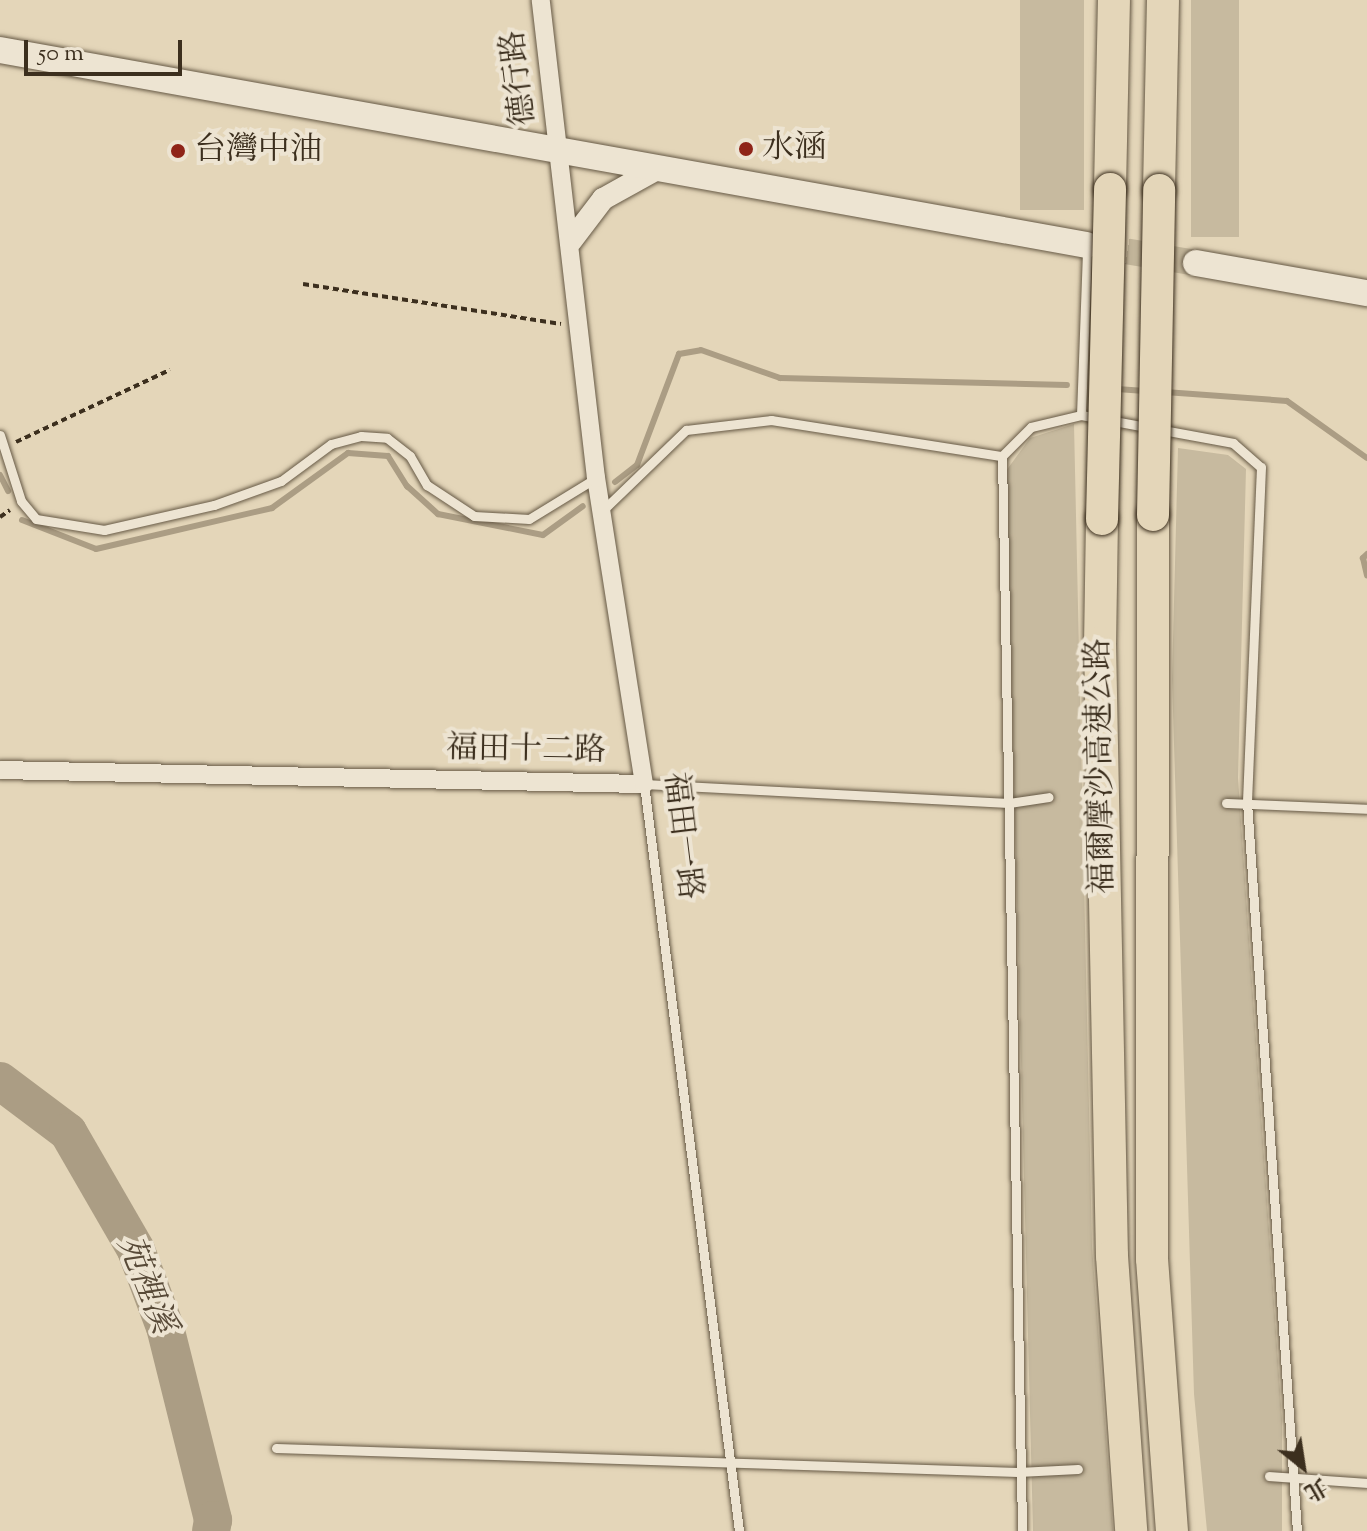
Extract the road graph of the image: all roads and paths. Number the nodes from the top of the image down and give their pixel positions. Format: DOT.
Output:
graph roads {
  1 [pos="541,0"];
  2 [pos="1114,0"];
  3 [pos="1163,0"];
  4 [pos="0,50"];
  5 [pos="559,150"];
  6 [pos="657,169"];
  7 [pos="571,241"];
  8 [pos="1087,245"];
  9 [pos="1196,263"];
  10 [pos="303,284"];
  11 [pos="1367,293"];
  12 [pos="583,327"];
  13 [pos="170,370"];
  14 [pos="1081,415"];
  15 [pos="0,435"];
  16 [pos="4,448"];
  17 [pos="1002,456"];
  18 [pos="596,478"];
  19 [pos="602,511"];
  20 [pos="0,770"];
  21 [pos="644,784"];
  22 [pos="1049,797"];
  23 [pos="1247,802"];
  24 [pos="1009,803"];
  25 [pos="1226,803"];
  26 [pos="1367,809"];
  27 [pos="276,1448"];
  28 [pos="729,1462"];
  29 [pos="1078,1469"];
  30 [pos="1018,1472"];
  31 [pos="1269,1476"];
  32 [pos="1293,1480"];
  33 [pos="1367,1483"];
  34 [pos="739,1531"];
  35 [pos="1022,1531"];
  36 [pos="1131,1531"];
  37 [pos="1172,1531"];
  38 [pos="1297,1531"];
  1 -- 5 [label="street, 德行路"];
  2 -- 36 [label="highway, 福爾摩沙高速公路, bridge"];
  3 -- 37 [label="highway, 福爾摩沙高速公路, bridge"];
  4 -- 5 [label="main road"];
  5 -- 6 [label="main road"];
  5 -- 7 [label="street, 福田一路"];
  6 -- 7 [label="street"];
  6 -- 8 [label="main road"];
  7 -- 12 [label="street, 福田一路"];
  8 -- 14 [label="lane"];
  9 -- 11 [label="main road"];
  10 -- 12 [label="path"];
  12 -- 18 [label="street, 福田一路"];
  13 -- 16 [label="path"];
  14 -- 17 [label="lane"];
  14 -- 23 [label="lane"];
  15 -- 16 [label="lane"];
  16 -- 18 [label="lane"];
  17 -- 19 [label="lane"];
  17 -- 24 [label="lane"];
  18 -- 19 [label="street, 福田一路"];
  19 -- 21 [label="street, 福田一路"];
  20 -- 21 [label="street, 福田十二路"];
  21 -- 24 [label="lane, 福田十二路"];
  21 -- 28 [label="lane, 福田一路"];
  22 -- 24 [label="lane, 福田十二路"];
  23 -- 25 [label="lane"];
  23 -- 26 [label="lane"];
  23 -- 32 [label="lane"];
  24 -- 30 [label="lane"];
  27 -- 28 [label="lane"];
  28 -- 30 [label="lane"];
  28 -- 34 [label="lane, 福田一路"];
  29 -- 30 [label="lane"];
  30 -- 35 [label="lane"];
  31 -- 32 [label="lane"];
  32 -- 33 [label="lane"];
  32 -- 38 [label="lane"];
}
